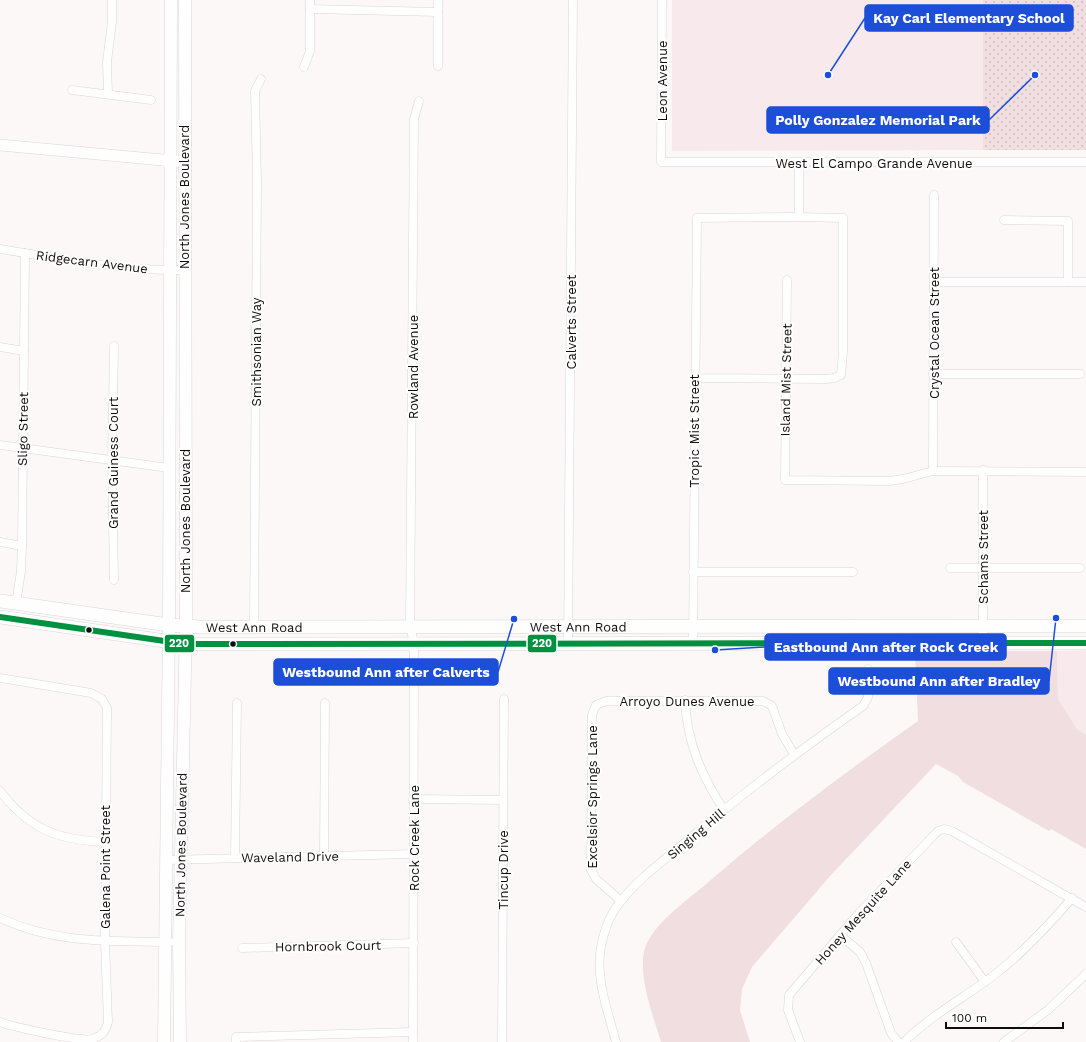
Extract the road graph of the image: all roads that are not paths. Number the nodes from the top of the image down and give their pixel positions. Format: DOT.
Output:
graph roads {
  1 [pos="112,0"];
  2 [pos="170,0"];
  3 [pos="185,0"];
  4 [pos="310,0"];
  5 [pos="438,0"];
  6 [pos="573,0"];
  7 [pos="662,0"];
  8 [pos="310,9"];
  9 [pos="438,12"];
  10 [pos="438,66"];
  11 [pos="304,67"];
  12 [pos="261,79"];
  13 [pos="72,90"];
  14 [pos="108,94"];
  15 [pos="151,100"];
  16 [pos="419,101"];
  17 [pos="0,145"];
  18 [pos="170,162"];
  19 [pos="184,162"];
  20 [pos="661,162"];
  21 [pos="799,162"];
  22 [pos="1086,162"];
  23 [pos="934,195"];
  24 [pos="799,217"];
  25 [pos="1004,220"];
  26 [pos="0,249"];
  27 [pos="25,253"];
  28 [pos="169,270"];
  29 [pos="184,270"];
  30 [pos="787,280"];
  31 [pos="934,282"];
  32 [pos="1068,282"];
  33 [pos="1086,282"];
  34 [pos="114,346"];
  35 [pos="0,347"];
  36 [pos="24,351"];
  37 [pos="933,374"];
  38 [pos="1080,374"];
  39 [pos="694,378"];
  40 [pos="785,379"];
  41 [pos="0,445"];
  42 [pos="23,448"];
  43 [pos="112,461"];
  44 [pos="169,468"];
  45 [pos="984,470"];
  46 [pos="933,471"];
  47 [pos="1086,472"];
  48 [pos="0,542"];
  49 [pos="22,546"];
  50 [pos="950,568"];
  51 [pos="983,568"];
  52 [pos="1080,568"];
  53 [pos="693,572"];
  54 [pos="853,572"];
  55 [pos="114,580"];
  56 [pos="0,601"];
  57 [pos="16,604"];
  58 [pos="0,608"];
  59 [pos="0,616"];
  60 [pos="169,625"];
  61 [pos="569,625"];
  62 [pos="186,626"];
  63 [pos="693,626"];
  64 [pos="983,626"];
  65 [pos="1086,626"];
  66 [pos="254,627"];
  67 [pos="412,635"];
  68 [pos="168,642"];
  69 [pos="568,643"];
  70 [pos="693,643"];
  71 [pos="983,643"];
  72 [pos="1086,643"];
  73 [pos="185,644"];
  74 [pos="868,669"];
  75 [pos="0,678"];
  76 [pos="504,699"];
  77 [pos="685,700"];
  78 [pos="236,703"];
  79 [pos="325,703"];
  80 [pos="596,705"];
  81 [pos="794,754"];
  82 [pos="0,791"];
  83 [pos="413,799"];
  84 [pos="503,800"];
  85 [pos="724,810"];
  86 [pos="105,842"];
  87 [pos="414,854"];
  88 [pos="324,856"];
  89 [pos="236,858"];
  90 [pos="166,860"];
  91 [pos="182,860"];
  92 [pos="1072,898"];
  93 [pos="621,901"];
  94 [pos="1086,907"];
  95 [pos="0,918"];
  96 [pos="840,935"];
  97 [pos="105,942"];
  98 [pos="164,942"];
  99 [pos="179,942"];
  100 [pos="956,942"];
  101 [pos="414,944"];
  102 [pos="242,948"];
  103 [pos="1086,974"];
  104 [pos="986,982"];
  105 [pos="0,1022"];
  106 [pos="413,1032"];
  107 [pos="236,1039"];
  108 [pos="164,1042"];
  109 [pos="180,1042"];
  110 [pos="413,1042"];
  111 [pos="502,1042"];
  112 [pos="616,1042"];
  113 [pos="800,1042"];
  114 [pos="898,1042"];
  115 [pos="904,1042"];
  116 [pos="1004,1042"];
  1 -- 14 [label="street"];
  2 -- 18 [label="main road, North Jones Boulevard"];
  3 -- 19 [label="main road, North Jones Boulevard"];
  4 -- 8 [label="street"];
  5 -- 9 [label="street"];
  6 -- 61 [label="street, Calverts Street"];
  7 -- 20 [label="street, Leon Avenue"];
  8 -- 9 [label="street"];
  8 -- 11 [label="street"];
  9 -- 10 [label="street"];
  12 -- 66 [label="street, Smithsonian Way"];
  13 -- 14 [label="street"];
  14 -- 15 [label="street"];
  16 -- 67 [label="street, Rowland Avenue"];
  17 -- 18 [label="street"];
  18 -- 19 [label="street"];
  18 -- 28 [label="main road, North Jones Boulevard"];
  19 -- 29 [label="main road, North Jones Boulevard"];
  20 -- 21 [label="street, West El Campo Grande Avenue"];
  21 -- 22 [label="street, West El Campo Grande Avenue"];
  21 -- 24 [label="street"];
  23 -- 31 [label="street, Crystal Ocean Street"];
  24 -- 39 [label="street, Tropic Mist Street"];
  24 -- 40 [label="street"];
  25 -- 32 [label="street"];
  26 -- 27 [label="street, Ridgecarn Avenue"];
  27 -- 28 [label="street, Ridgecarn Avenue"];
  27 -- 36 [label="street, Sligo Street"];
  28 -- 29 [label="street, Ridgecarn Avenue"];
  28 -- 44 [label="main road, North Jones Boulevard"];
  29 -- 62 [label="main road, North Jones Boulevard"];
  30 -- 40 [label="street, Island Mist Street"];
  31 -- 32 [label="street"];
  31 -- 37 [label="street, Crystal Ocean Street"];
  32 -- 33 [label="street"];
  34 -- 43 [label="street, Grand Guiness Court"];
  35 -- 36 [label="street"];
  36 -- 42 [label="street, Sligo Street"];
  37 -- 38 [label="street"];
  37 -- 46 [label="street, Crystal Ocean Street"];
  39 -- 40 [label="street"];
  39 -- 53 [label="street, Tropic Mist Street"];
  40 -- 46 [label="street, Island Mist Street"];
  41 -- 42 [label="street"];
  42 -- 43 [label="street"];
  42 -- 49 [label="street, Sligo Street"];
  43 -- 44 [label="street"];
  43 -- 55 [label="street, Grand Guiness Court"];
  44 -- 60 [label="main road, North Jones Boulevard"];
  45 -- 46 [label="street"];
  45 -- 47 [label="street"];
  45 -- 51 [label="street, Schams Street"];
  48 -- 49 [label="street"];
  49 -- 57 [label="street, Sligo Street"];
  50 -- 51 [label="street"];
  51 -- 52 [label="street"];
  51 -- 64 [label="street, Schams Street"];
  53 -- 54 [label="street"];
  53 -- 63 [label="street, Tropic Mist Street"];
  56 -- 57 [label="main road, West Ann Road"];
  57 -- 58 [label="main road"];
  57 -- 60 [label="main road, West Ann Road"];
  59 -- 68 [label="main road, West Ann Road"];
  60 -- 62 [label="main road, West Ann Road"];
  60 -- 68 [label="main road, North Jones Boulevard"];
  61 -- 63 [label="main road, West Ann Road"];
  61 -- 67 [label="main road, West Ann Road"];
  61 -- 69 [label="street, Calverts Street"];
  62 -- 66 [label="main road, West Ann Road"];
  62 -- 73 [label="main road, North Jones Boulevard"];
  63 -- 64 [label="main road, West Ann Road"];
  63 -- 70 [label="street, Tropic Mist Street"];
  64 -- 65 [label="main road, West Ann Road"];
  64 -- 71 [label="street, Schams Street"];
  66 -- 67 [label="main road, West Ann Road"];
  67 -- 69 [label="main road, West Ann Road"];
  67 -- 73 [label="main road, West Ann Road"];
  67 -- 83 [label="street, Rock Creek Lane"];
  68 -- 73 [label="main road, West Ann Road"];
  68 -- 90 [label="main road, North Jones Boulevard"];
  69 -- 70 [label="main road, West Ann Road"];
  70 -- 71 [label="main road, West Ann Road"];
  71 -- 72 [label="main road, West Ann Road"];
  73 -- 91 [label="main road, North Jones Boulevard"];
  74 -- 81 [label="street, Singing Hill"];
  75 -- 86 [label="street, Galena Point Street"];
  76 -- 84 [label="street, Tincup Drive"];
  77 -- 80 [label="street, Arroyo Dunes Avenue"];
  77 -- 81 [label="street, Arroyo Dunes Avenue"];
  77 -- 85 [label="street"];
  78 -- 89 [label="street"];
  79 -- 88 [label="street"];
  80 -- 93 [label="street, Excelsior Springs Lane"];
  81 -- 85 [label="street, Singing Hill"];
  82 -- 86 [label="street"];
  83 -- 84 [label="street"];
  83 -- 87 [label="street, Rock Creek Lane"];
  84 -- 111 [label="street, Tincup Drive"];
  85 -- 93 [label="street, Singing Hill"];
  86 -- 97 [label="street, Galena Point Street"];
  87 -- 88 [label="street, Waveland Drive"];
  87 -- 101 [label="street, Rock Creek Lane"];
  88 -- 89 [label="street, Waveland Drive"];
  89 -- 91 [label="street, Waveland Drive"];
  90 -- 91 [label="street, Waveland Drive"];
  90 -- 98 [label="main road, North Jones Boulevard"];
  91 -- 99 [label="main road, North Jones Boulevard"];
  92 -- 94 [label="street"];
  92 -- 96 [label="street, Honey Mesquite Lane"];
  92 -- 104 [label="street"];
  93 -- 112 [label="street, Singing Hill"];
  95 -- 97 [label="street"];
  96 -- 113 [label="street, Honey Mesquite Lane"];
  96 -- 114 [label="street"];
  97 -- 98 [label="street"];
  97 -- 105 [label="street, Galena Point Street"];
  98 -- 99 [label="street"];
  98 -- 108 [label="main road, North Jones Boulevard"];
  99 -- 109 [label="main road, North Jones Boulevard"];
  100 -- 104 [label="street"];
  101 -- 102 [label="street, Hornbrook Court"];
  101 -- 106 [label="street, Rock Creek Lane"];
  103 -- 116 [label="street"];
  104 -- 115 [label="street"];
  106 -- 107 [label="street"];
  106 -- 110 [label="street, Rock Creek Lane"];
}
